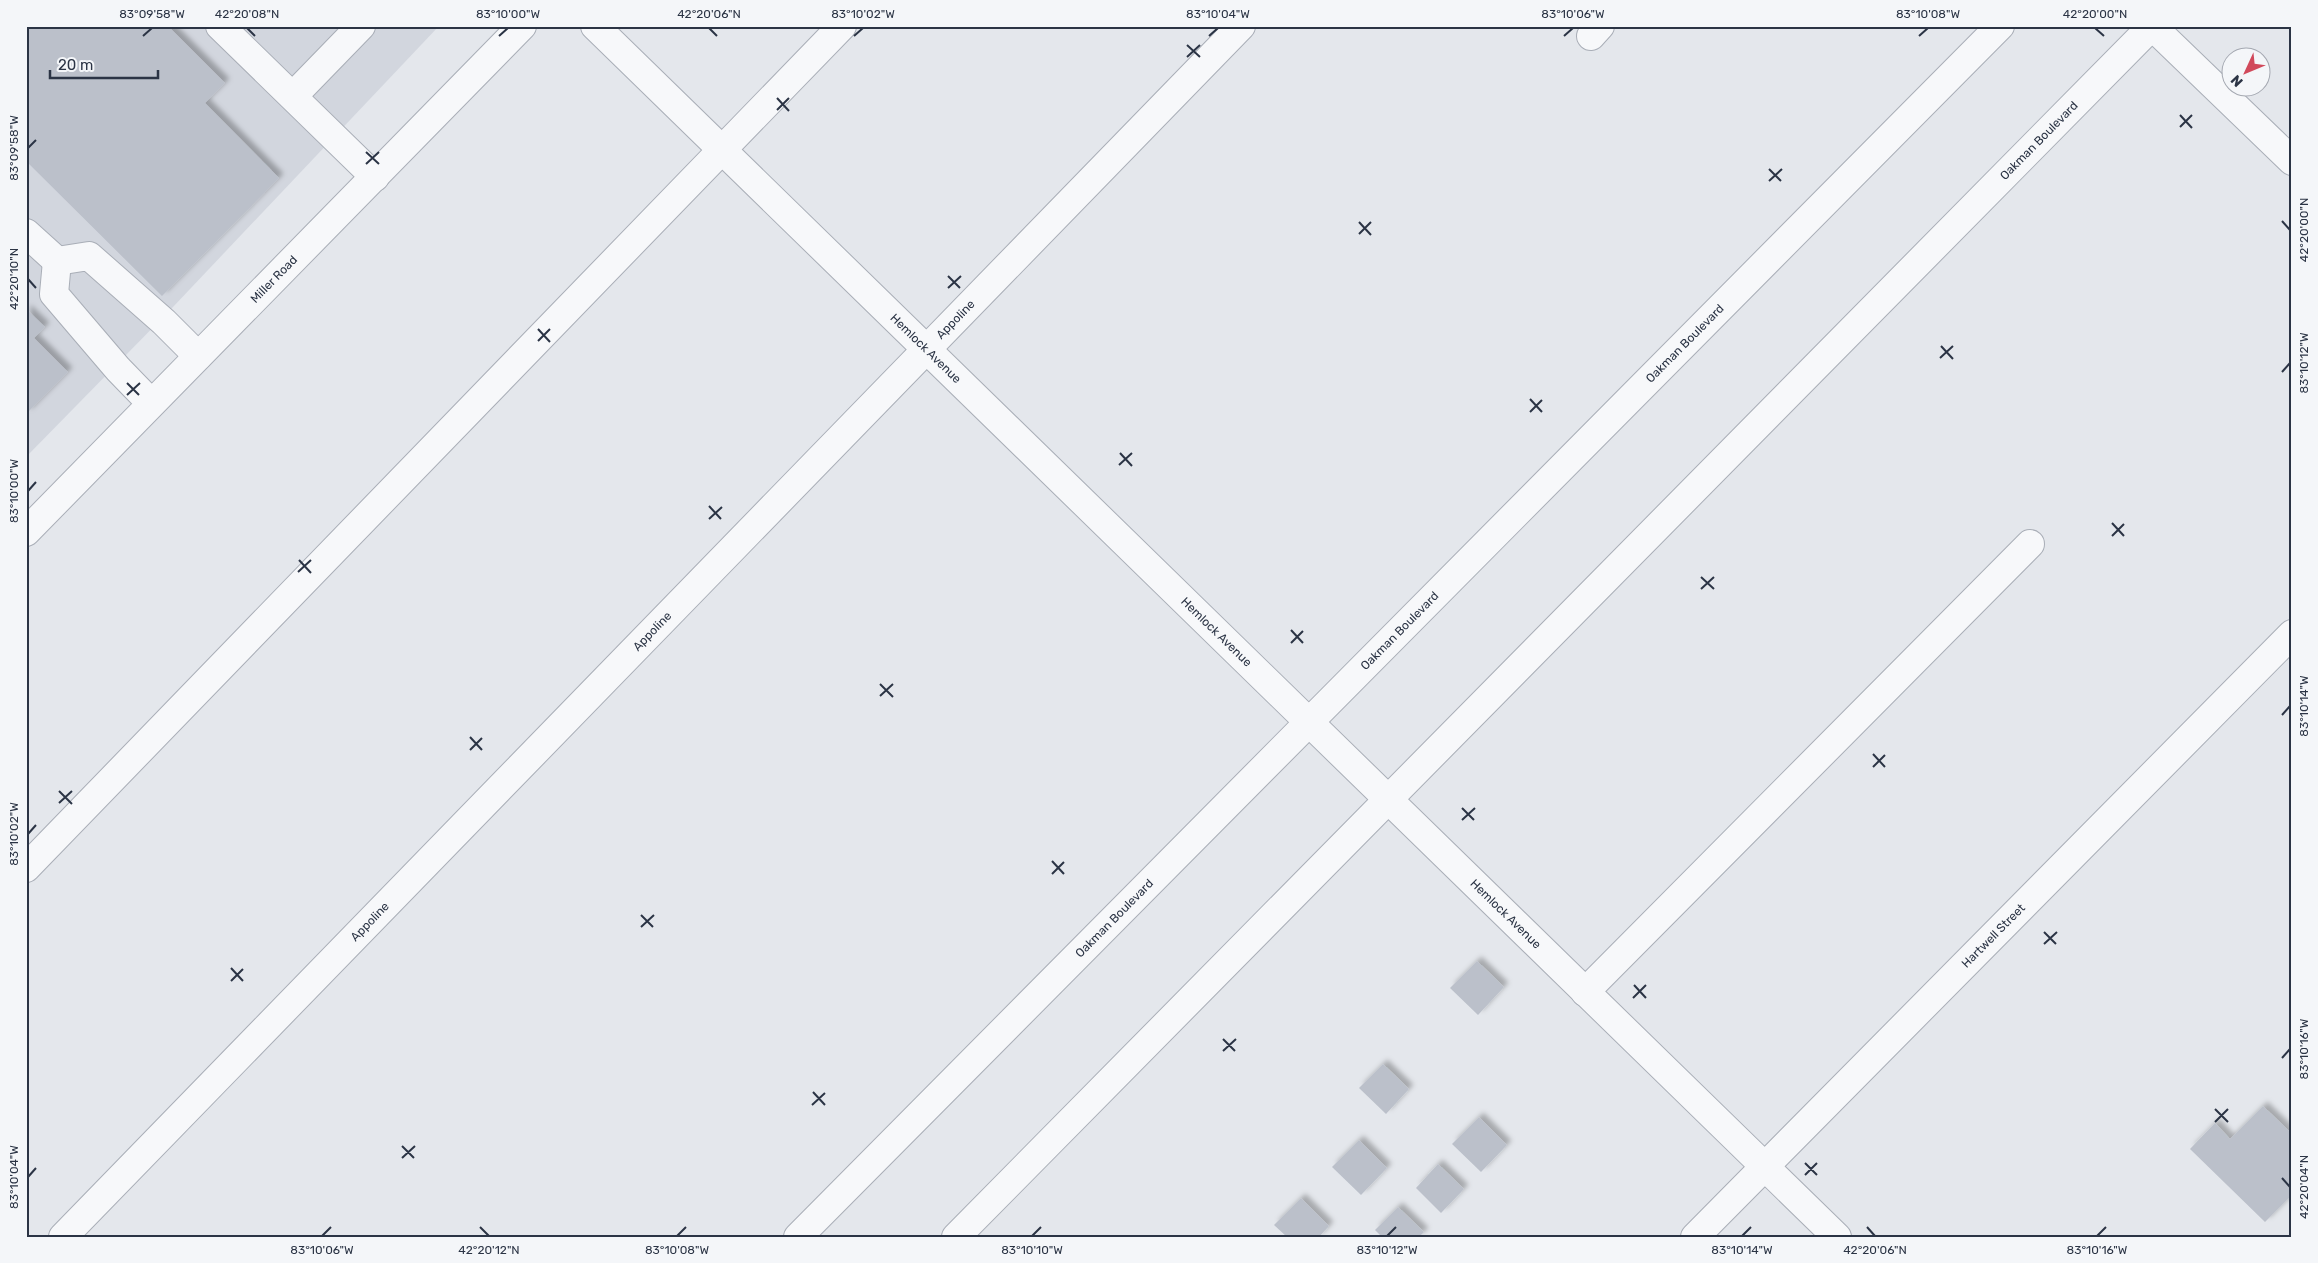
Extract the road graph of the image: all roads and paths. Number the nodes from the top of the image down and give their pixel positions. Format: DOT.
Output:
graph roads {
  1 [pos="220,26"];
  2 [pos="361,26"];
  3 [pos="522,26"];
  4 [pos="595,26"];
  5 [pos="842,26"];
  6 [pos="1241,26"];
  7 [pos="2000,26"];
  8 [pos="2152,26"];
  9 [pos="293,96"];
  10 [pos="722,150"];
  11 [pos="2292,162"];
  12 [pos="375,177"];
  13 [pos="26,233"];
  14 [pos="57,261"];
  15 [pos="925,350"];
  16 [pos="198,356"];
  17 [pos="151,403"];
  18 [pos="26,532"];
  19 [pos="2030,544"];
  20 [pos="2292,634"];
  21 [pos="1308,723"];
  22 [pos="1387,799"];
  23 [pos="26,868"];
  24 [pos="1585,992"];
  25 [pos="1764,1166"];
  26 [pos="63,1237"];
  27 [pos="798,1237"];
  28 [pos="956,1237"];
  29 [pos="1695,1237"];
  30 [pos="1837,1237"];
  1 -- 9 [label="street"];
  2 -- 9 [label="street"];
  3 -- 12 [label="street, Miller Road"];
  4 -- 10 [label="street, Hemlock Avenue"];
  5 -- 10 [label="street"];
  6 -- 15 [label="street, Appoline"];
  7 -- 21 [label="street, Oakman Boulevard"];
  8 -- 11 [label="street"];
  8 -- 22 [label="street, Oakman Boulevard"];
  9 -- 12 [label="street"];
  10 -- 15 [label="street, Hemlock Avenue"];
  10 -- 23 [label="street"];
  12 -- 16 [label="street, Miller Road"];
  13 -- 14 [label="street"];
  14 -- 16 [label="street"];
  14 -- 17 [label="street"];
  15 -- 21 [label="street, Hemlock Avenue"];
  15 -- 26 [label="street, Appoline"];
  16 -- 17 [label="street, Miller Road"];
  17 -- 18 [label="street, Miller Road"];
  19 -- 24 [label="street"];
  20 -- 25 [label="street, Hartwell Street"];
  21 -- 22 [label="street, Hemlock Avenue"];
  21 -- 27 [label="street, Oakman Boulevard"];
  22 -- 24 [label="street, Hemlock Avenue"];
  22 -- 28 [label="street, Oakman Boulevard"];
  24 -- 25 [label="street, Hemlock Avenue"];
  25 -- 29 [label="street, Hartwell Street"];
  25 -- 30 [label="street, Hemlock Avenue"];
}
